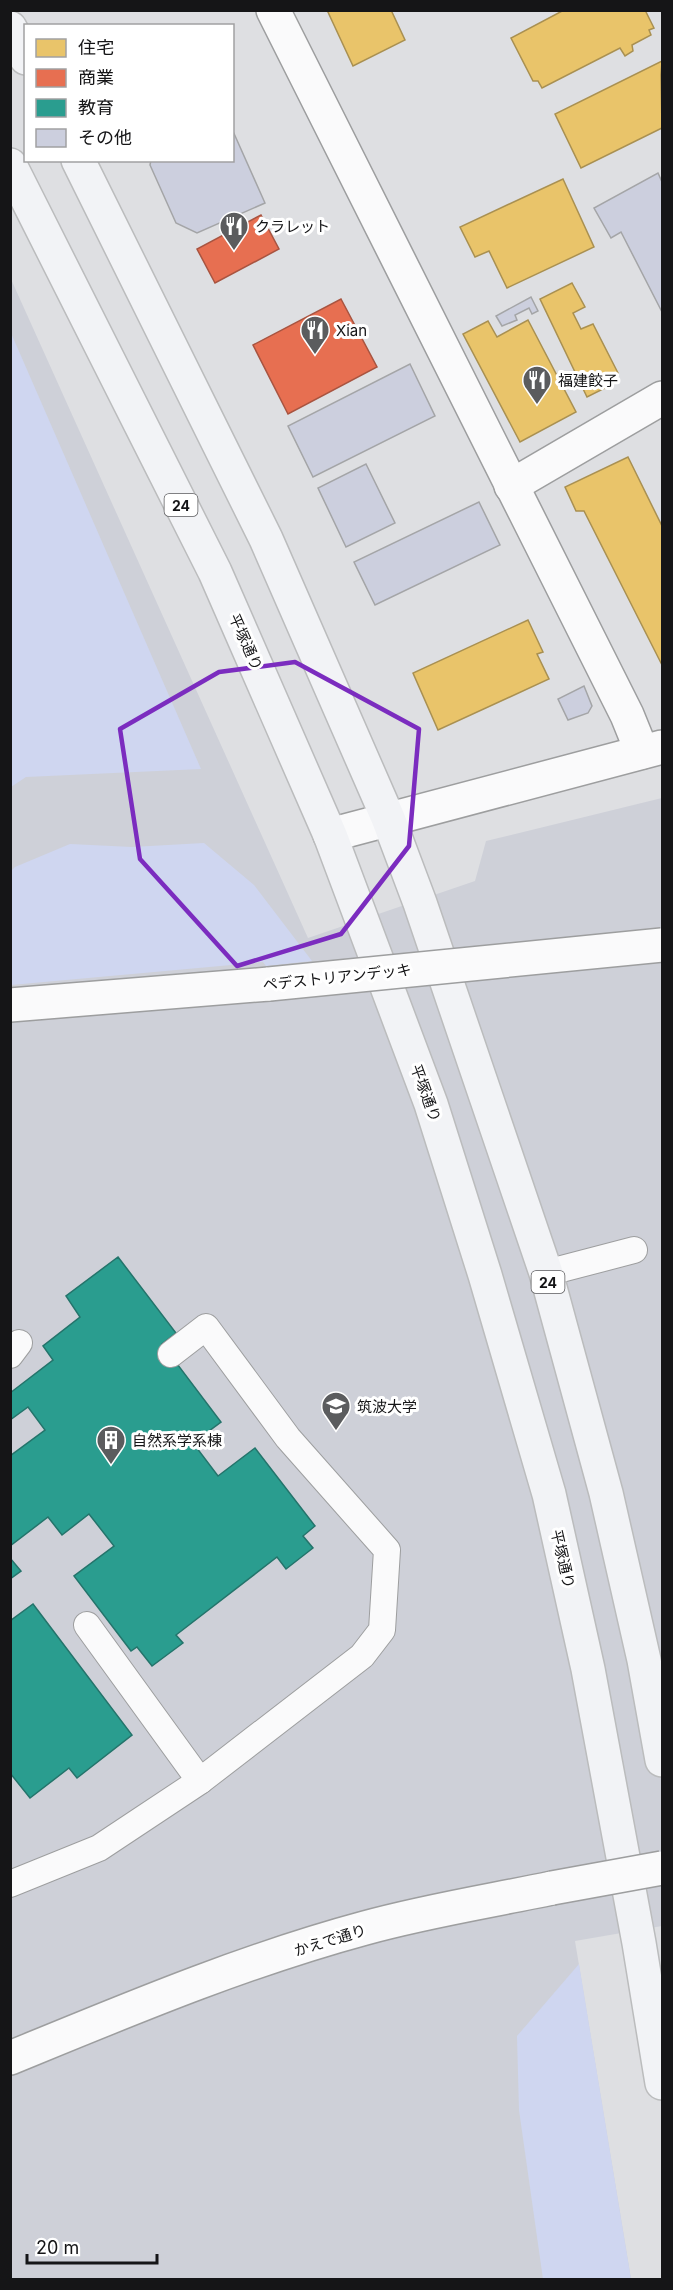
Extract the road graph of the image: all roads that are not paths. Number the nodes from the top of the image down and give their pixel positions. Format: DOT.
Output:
graph roads {
  1 [pos="273,10"];
  2 [pos="10,28"];
  3 [pos="24,54"];
  4 [pos="79,162"];
  5 [pos="10,165"];
  6 [pos="663,398"];
  7 [pos="511,486"];
  8 [pos="652,749"];
  9 [pos="388,818"];
  10 [pos="330,835"];
  11 [pos="663,945"];
  12 [pos="10,1005"];
  13 [pos="634,1250"];
  14 [pos="546,1273"];
  15 [pos="171,1354"];
  16 [pos="87,1625"];
  17 [pos="663,1760"];
  18 [pos="200,1781"];
  19 [pos="663,1868"];
  20 [pos="10,1884"];
  21 [pos="10,2058"];
  22 [pos="663,2083"];
  1 -- 7 [label="street"];
  2 -- 3 [label="main road"];
  4 -- 9 [label="main road, 24"];
  5 -- 10 [label="main road, 平塚通り / 24"];
  6 -- 7 [label="street"];
  7 -- 8 [label="street"];
  8 -- 9 [label="street"];
  9 -- 10 [label="street"];
  9 -- 14 [label="main road, 24"];
  10 -- 22 [label="main road, 平塚通り / 24"];
  11 -- 12 [label="street, ペデストリアンデッキ, bridge"];
  13 -- 14 [label="lane"];
  14 -- 17 [label="main road, 24"];
  15 -- 18 [label="lane"];
  16 -- 18 [label="lane"];
  18 -- 20 [label="lane"];
  19 -- 21 [label="street, かえで通り, bridge"];
}
